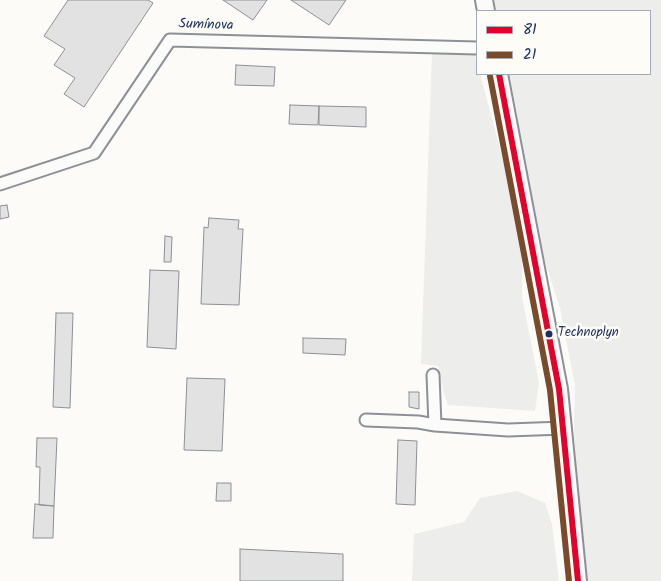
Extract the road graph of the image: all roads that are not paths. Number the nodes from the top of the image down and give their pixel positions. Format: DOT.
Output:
graph roads {
  1 [pos="476,48"];
  2 [pos="499,75"];
  3 [pos="0,184"];
  4 [pos="433,375"];
  5 [pos="366,420"];
  6 [pos="435,425"];
  7 [pos="564,428"];
  8 [pos="578,581"];
  1 -- 3 [label="street, Sumínova"];
  2 -- 7 [label="main road"];
  4 -- 6 [label="street"];
  5 -- 6 [label="street"];
  6 -- 7 [label="street"];
  7 -- 8 [label="main road"];
}
